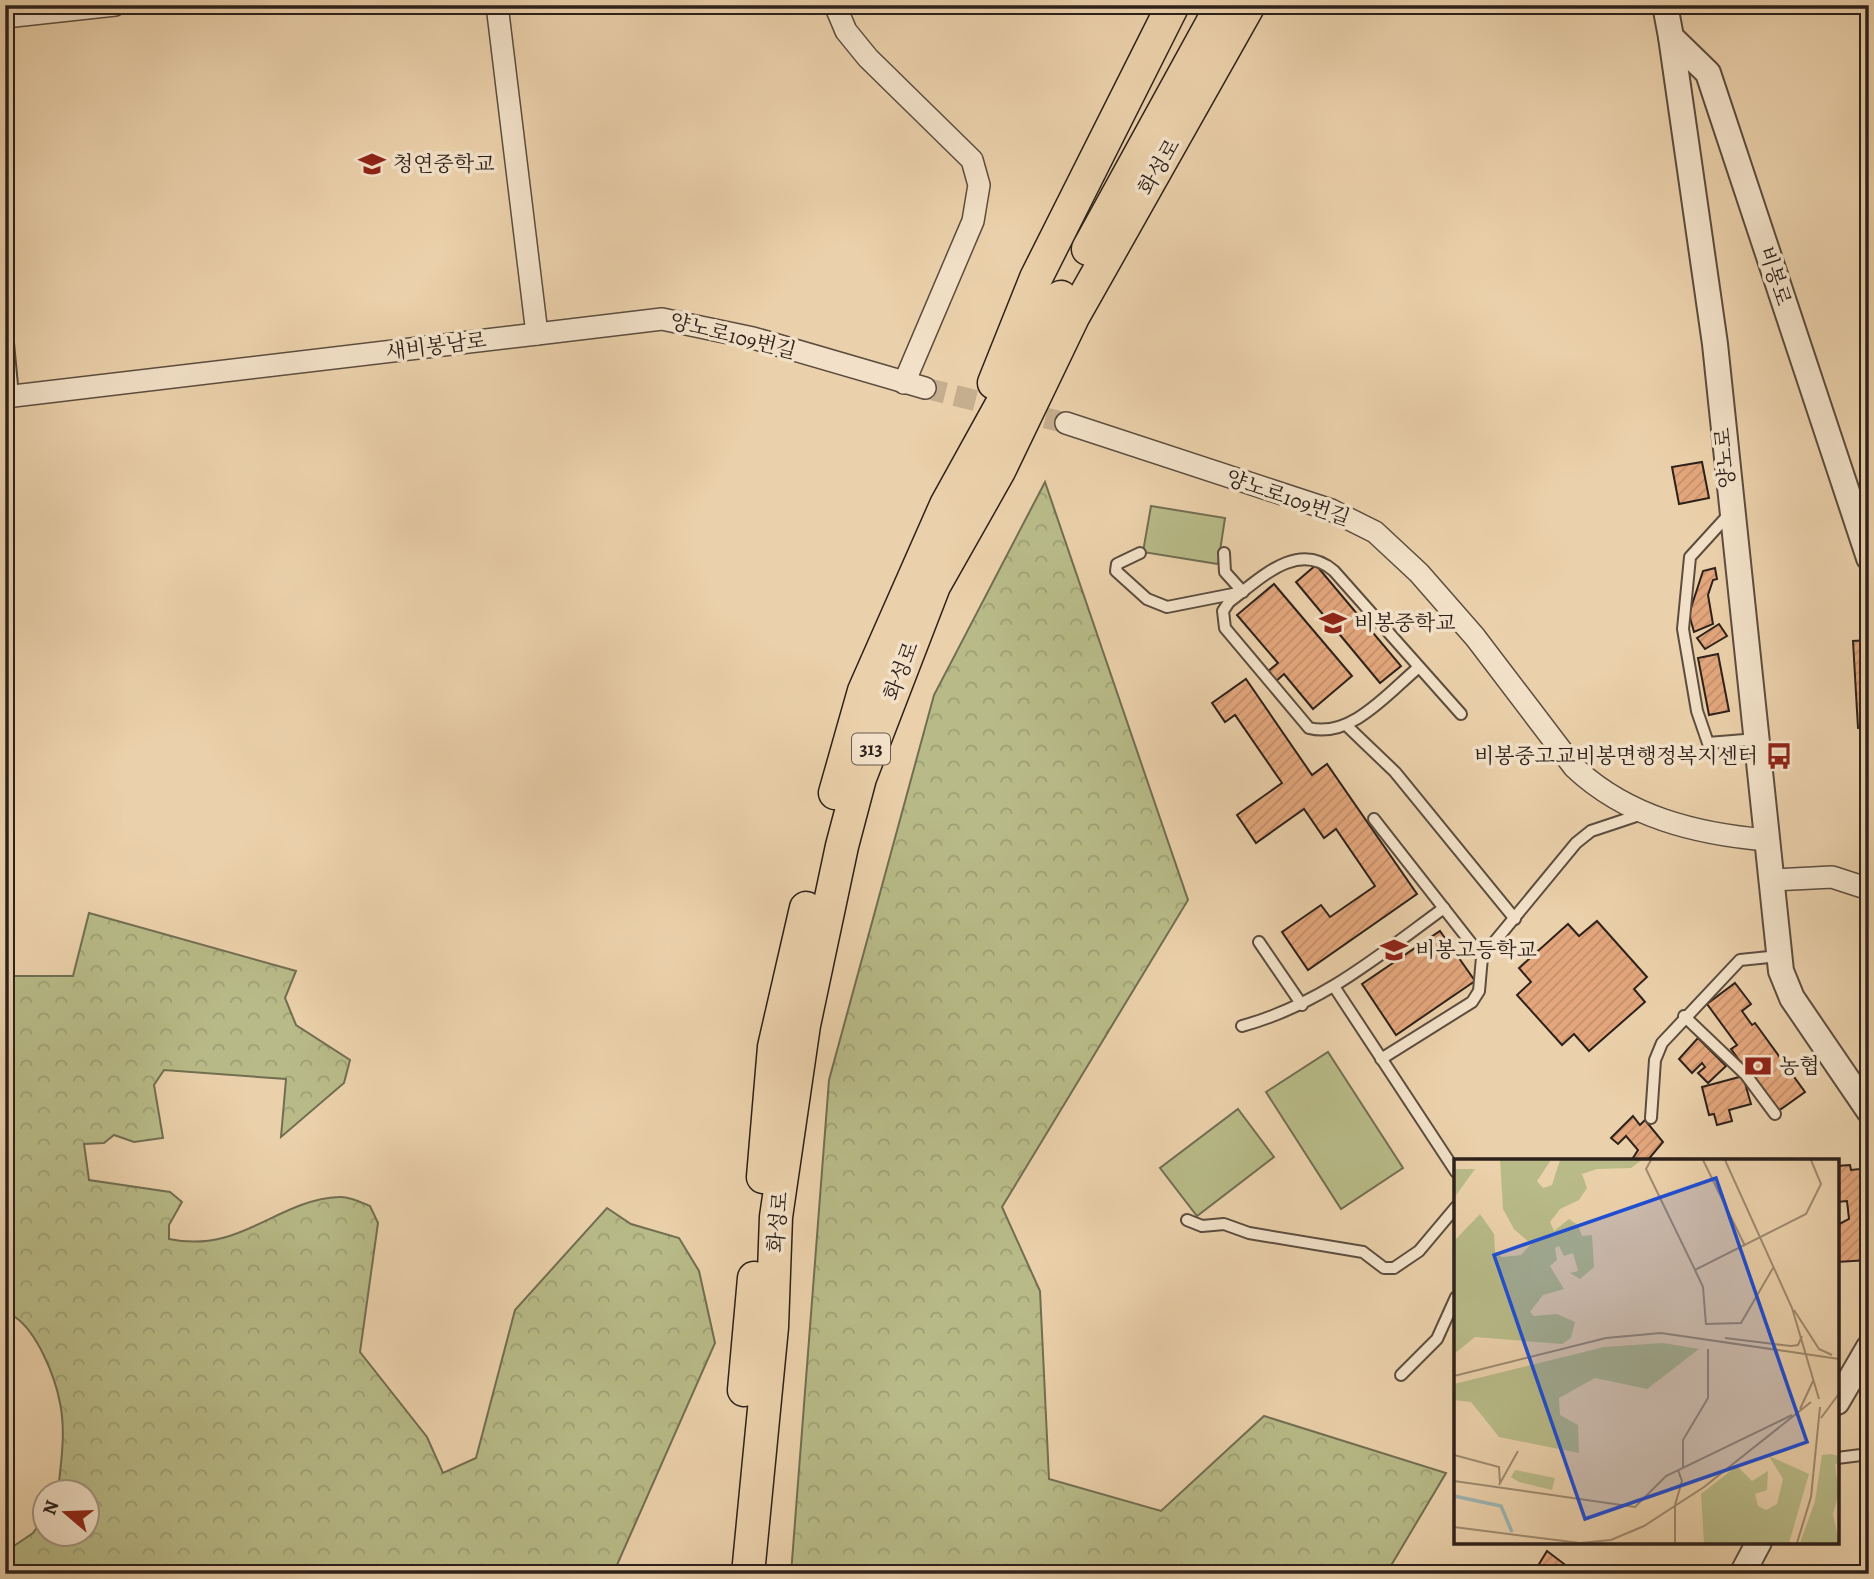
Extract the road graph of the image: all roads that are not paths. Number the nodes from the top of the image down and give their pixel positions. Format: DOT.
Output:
graph roads {
  1 [pos="115,5"];
  2 [pos="497,5"];
  3 [pos="835,5"];
  4 [pos="1173,5"];
  5 [pos="1223,5"];
  6 [pos="1249,5"];
  7 [pos="1665,5"];
  8 [pos="5,17"];
  9 [pos="1671,37"];
  10 [pos="5,310"];
  11 [pos="537,334"];
  12 [pos="9,396"];
  13 [pos="1066,423"];
  14 [pos="946,505"];
  15 [pos="1731,512"];
  16 [pos="1140,553"];
  17 [pos="1224,553"];
  18 [pos="1869,558"];
  19 [pos="1243,592"];
  20 [pos="1419,667"];
  21 [pos="1461,714"];
  22 [pos="1347,726"];
  23 [pos="1758,739"];
  24 [pos="1644,813"];
  25 [pos="1374,819"];
  26 [pos="1767,840"];
  27 [pos="1772,880"];
  28 [pos="1869,889"];
  29 [pos="1444,908"];
  30 [pos="1515,919"];
  31 [pos="1259,942"];
  32 [pos="1779,956"];
  33 [pos="1482,957"];
  34 [pos="1335,988"];
  35 [pos="1302,1005"];
  36 [pos="1684,1016"];
  37 [pos="1242,1026"];
  38 [pos="1381,1059"];
  39 [pos="1869,1111"];
  40 [pos="1775,1114"];
  41 [pos="1651,1118"];
  42 [pos="1454,1169"];
  43 [pos="1454,1209"];
  44 [pos="1187,1220"];
  45 [pos="1454,1301"];
  46 [pos="1869,1347"];
  47 [pos="1401,1375"];
  48 [pos="1839,1399"];
  49 [pos="1869,1454"];
  50 [pos="1839,1458"];
  51 [pos="1758,1544"];
  52 [pos="728,1574"];
  53 [pos="748,1574"];
  54 [pos="1742,1574"];
  1 -- 8 [label="street"];
  2 -- 11 [label="street"];
  3 -- 11 [label="street, 양노로109번길"];
  4 -- 14 [label="main road, 313"];
  5 -- 14 [label="main road, 화성로 / 313"];
  6 -- 53 [label="main road, 화성로 / 313"];
  7 -- 9 [label="street"];
  9 -- 15 [label="street, 양노로"];
  9 -- 18 [label="street, 비봉로"];
  10 -- 12 [label="lane"];
  11 -- 12 [label="street, 새비봉남로"];
  13 -- 24 [label="street, 양노로109번길"];
  14 -- 52 [label="main road, 화성로 / 313"];
  15 -- 23 [label="street, 양노로"];
  15 -- 23 [label="lane"];
  16 -- 19 [label="lane"];
  17 -- 19 [label="lane"];
  19 -- 20 [label="lane"];
  19 -- 22 [label="lane"];
  20 -- 21 [label="lane"];
  20 -- 22 [label="lane"];
  22 -- 30 [label="lane"];
  23 -- 26 [label="street, 양노로"];
  24 -- 26 [label="street, 양노로109번길"];
  24 -- 30 [label="lane"];
  25 -- 29 [label="lane"];
  26 -- 27 [label="street, 양노로"];
  27 -- 28 [label="street"];
  27 -- 32 [label="street, 양노로"];
  29 -- 33 [label="lane"];
  29 -- 34 [label="lane"];
  30 -- 33 [label="lane"];
  31 -- 35 [label="lane"];
  32 -- 36 [label="lane"];
  32 -- 39 [label="street, 양노로"];
  33 -- 38 [label="lane"];
  34 -- 35 [label="lane"];
  34 -- 38 [label="lane"];
  35 -- 37 [label="lane"];
  36 -- 40 [label="lane"];
  36 -- 41 [label="lane"];
  38 -- 42 [label="lane"];
  43 -- 44 [label="lane"];
  45 -- 47 [label="lane"];
  46 -- 48 [label="street"];
  49 -- 50 [label="lane"];
  51 -- 54 [label="street"];
}
